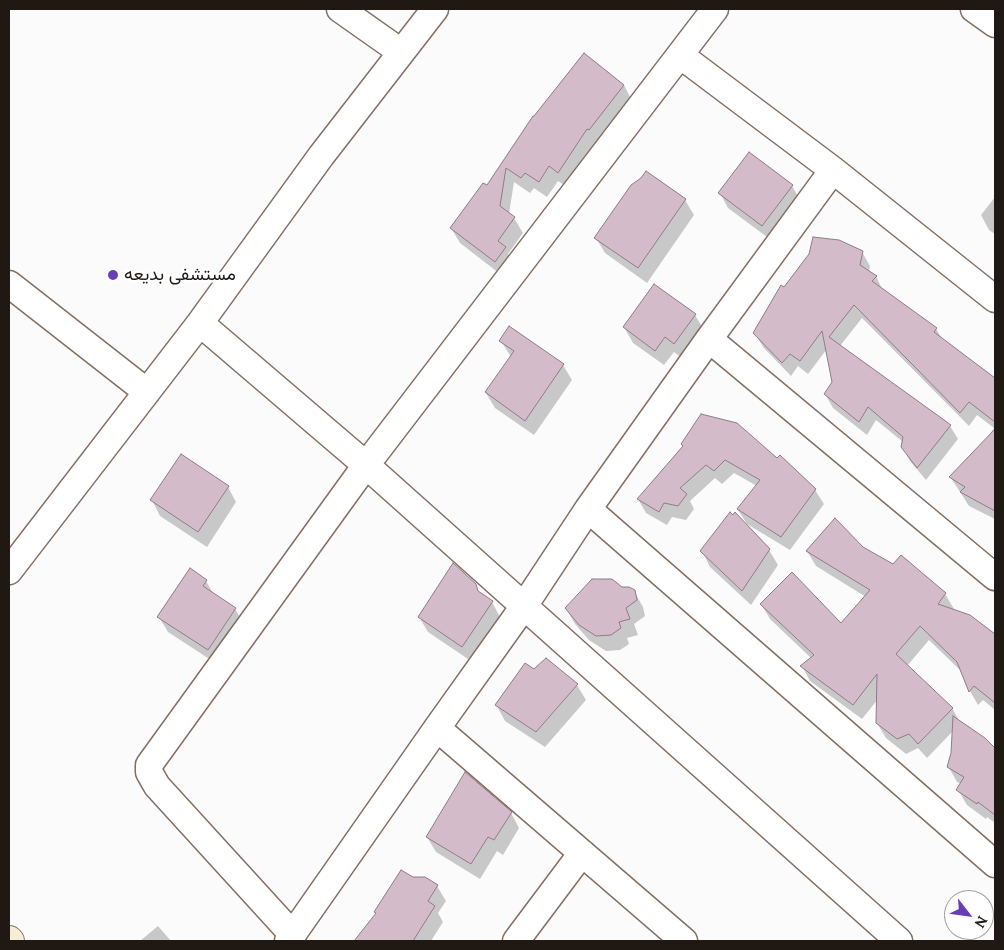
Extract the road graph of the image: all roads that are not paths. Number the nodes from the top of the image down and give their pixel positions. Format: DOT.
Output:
graph roads {
  1 [pos="340,9"];
  2 [pos="435,9"];
  3 [pos="715,9"];
  4 [pos="974,9"];
  5 [pos="995,24"];
  6 [pos="401,52"];
  7 [pos="680,56"];
  8 [pos="833,170"];
  9 [pos="9,284"];
  10 [pos="995,299"];
  11 [pos="200,323"];
  12 [pos="709,339"];
  13 [pos="147,392"];
  14 [pos="366,465"];
  15 [pos="588,509"];
  16 [pos="9,571"];
  17 [pos="995,576"];
  18 [pos="524,606"];
  19 [pos="436,728"];
  20 [pos="582,853"];
  21 [pos="995,864"];
  22 [pos="290,938"];
  23 [pos="516,941"];
  24 [pos="684,941"];
  25 [pos="899,941"];
  1 -- 6 [label="street"];
  2 -- 6 [label="street"];
  3 -- 7 [label="street"];
  4 -- 5 [label="street"];
  6 -- 11 [label="street"];
  7 -- 8 [label="street"];
  7 -- 14 [label="street"];
  8 -- 10 [label="street"];
  8 -- 12 [label="street"];
  9 -- 13 [label="street"];
  11 -- 13 [label="street"];
  11 -- 14 [label="street"];
  12 -- 15 [label="street"];
  12 -- 17 [label="street"];
  13 -- 16 [label="street"];
  14 -- 18 [label="street"];
  14 -- 22 [label="street"];
  15 -- 18 [label="street"];
  15 -- 21 [label="street"];
  18 -- 19 [label="street"];
  18 -- 25 [label="street"];
  19 -- 20 [label="street"];
  19 -- 22 [label="street"];
  20 -- 23 [label="street"];
  20 -- 24 [label="street"];
}
